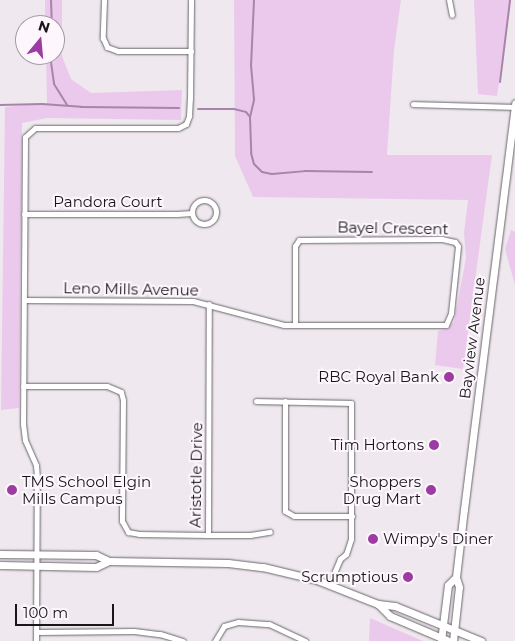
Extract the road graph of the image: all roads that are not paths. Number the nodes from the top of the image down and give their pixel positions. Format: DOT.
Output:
graph roads {
  1 [pos="104,0"];
  2 [pos="191,0"];
  3 [pos="449,0"];
  4 [pos="452,15"];
  5 [pos="191,51"];
  6 [pos="515,103"];
  7 [pos="413,104"];
  8 [pos="514,107"];
  9 [pos="192,213"];
  10 [pos="24,214"];
  11 [pos="24,300"];
  12 [pos="209,304"];
  13 [pos="295,325"];
  14 [pos="23,386"];
  15 [pos="256,401"];
  16 [pos="285,401"];
  17 [pos="352,516"];
  18 [pos="270,532"];
  19 [pos="208,535"];
  20 [pos="0,554"];
  21 [pos="37,554"];
  22 [pos="109,561"];
  23 [pos="0,566"];
  24 [pos="37,566"];
  25 [pos="456,577"];
  26 [pos="333,586"];
  27 [pos="378,604"];
  28 [pos="443,625"];
  29 [pos="454,630"];
  30 [pos="36,632"];
  31 [pos="441,639"];
  32 [pos="36,641"];
  33 [pos="183,641"];
  34 [pos="215,641"];
  35 [pos="305,641"];
  36 [pos="449,641"];
  37 [pos="453,641"];
  38 [pos="481,641"];
  1 -- 5 [label="street"];
  2 -- 5 [label="street"];
  3 -- 4 [label="street"];
  5 -- 10 [label="street"];
  6 -- 8 [label="main road, Bayview Avenue"];
  7 -- 8 [label="street"];
  8 -- 25 [label="main road, Bayview Avenue"];
  9 -- 9 [label="street, Pandora Court"];
  9 -- 10 [label="street, Pandora Court"];
  10 -- 11 [label="street"];
  11 -- 12 [label="street, Leno Mills Avenue"];
  11 -- 14 [label="street"];
  12 -- 13 [label="street, Leno Mills Avenue"];
  12 -- 19 [label="street, Aristotle Drive"];
  13 -- 13 [label="street, Bayel Crescent"];
  14 -- 19 [label="street, Aristotle Drive"];
  14 -- 21 [label="street"];
  15 -- 16 [label="street"];
  16 -- 17 [label="street"];
  16 -- 17 [label="street"];
  17 -- 26 [label="street"];
  18 -- 19 [label="street"];
  20 -- 21 [label="main road"];
  21 -- 22 [label="main road"];
  21 -- 24 [label="street"];
  22 -- 24 [label="main road"];
  22 -- 26 [label="main road"];
  23 -- 24 [label="main road"];
  24 -- 30 [label="street"];
  25 -- 28 [label="main road, Bayview Avenue"];
  25 -- 29 [label="main road, Bayview Avenue"];
  26 -- 27 [label="main road"];
  27 -- 28 [label="main road"];
  27 -- 31 [label="main road"];
  28 -- 29 [label="main road"];
  28 -- 31 [label="main road, Bayview Avenue"];
  29 -- 37 [label="main road, Bayview Avenue"];
  29 -- 38 [label="main road"];
  30 -- 32 [label="street"];
  30 -- 33 [label="street"];
  31 -- 36 [label="main road"];
  34 -- 35 [label="street"];
}
